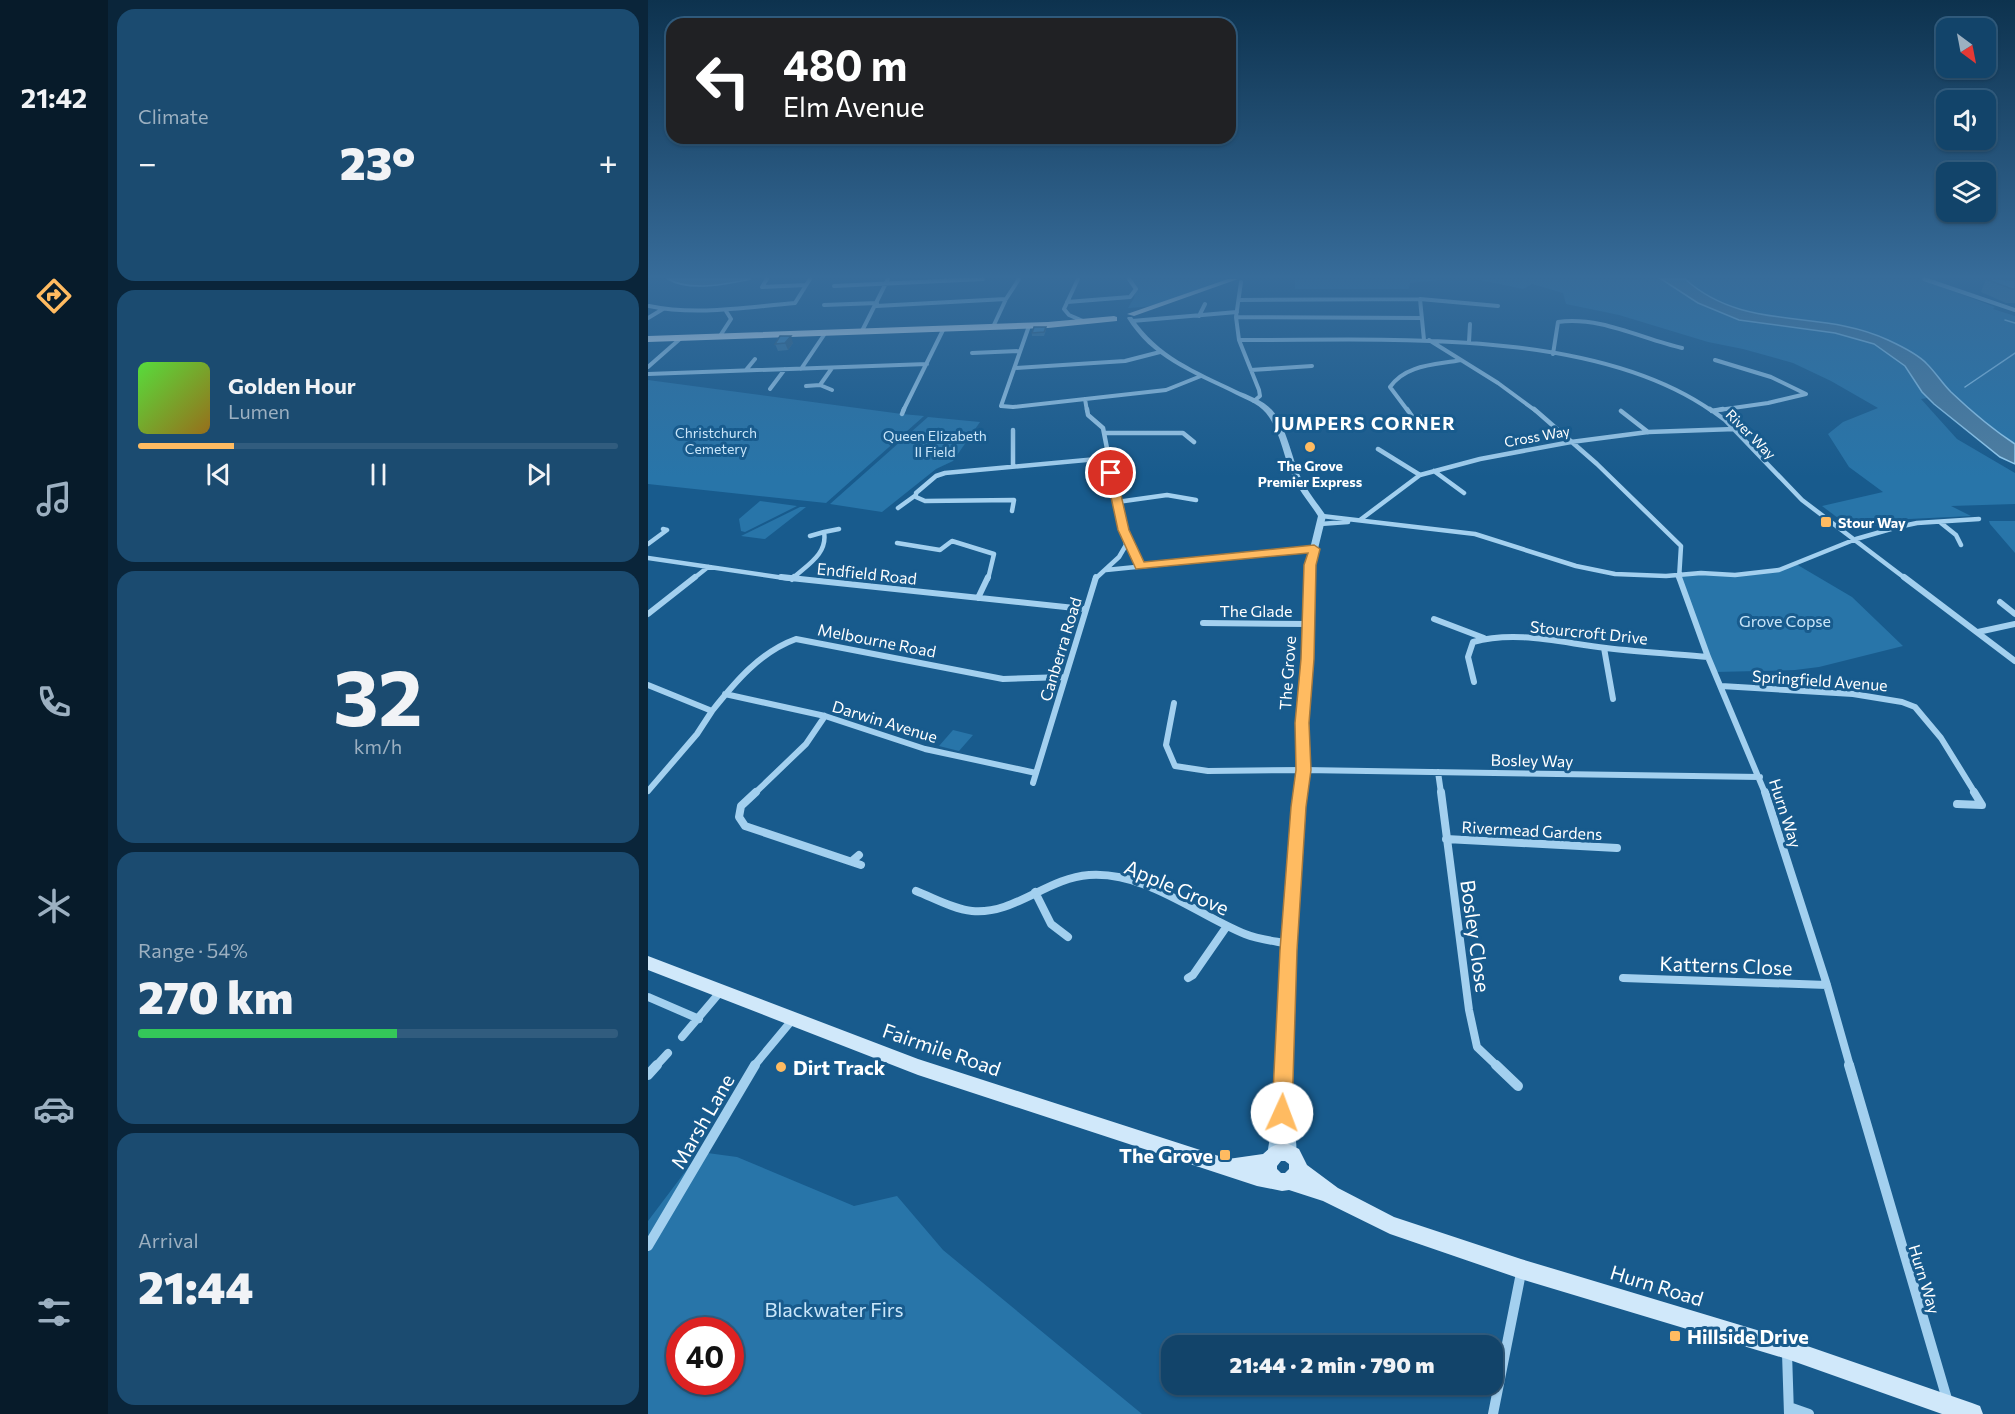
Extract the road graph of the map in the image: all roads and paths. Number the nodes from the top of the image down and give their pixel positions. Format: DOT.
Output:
graph roads {
  1 [pos="673,345"];
  2 [pos="817,345"];
  3 [pos="936,345"];
  4 [pos="1022,345"];
  5 [pos="1153,345"];
  6 [pos="1241,345"];
  7 [pos="1435,345"];
  8 [pos="1490,345"];
  9 [pos="1554,345"];
  10 [pos="1671,345"];
  11 [pos="1682,348"];
  12 [pos="1020,351"];
  13 [pos="1160,352"];
  14 [pos="972,353"];
  15 [pos="1553,354"];
  16 [pos="755,359"];
  17 [pos="1461,360"];
  18 [pos="1715,360"];
  19 [pos="927,364"];
  20 [pos="1312,366"];
  21 [pos="648,367"];
  22 [pos="832,368"];
  23 [pos="1014,368"];
  24 [pos="785,369"];
  25 [pos="801,369"];
  26 [pos="746,370"];
  27 [pos="1251,370"];
  28 [pos="648,374"];
  29 [pos="1201,376"];
  30 [pos="820,385"];
  31 [pos="806,386"];
  32 [pos="770,389"];
  33 [pos="832,390"];
  34 [pos="1253,397"];
  35 [pos="1085,399"];
  36 [pos="1621,411"];
  37 [pos="1712,411"];
  38 [pos="902,414"];
  39 [pos="1421,417"];
  40 [pos="1414,419"];
  41 [pos="1403,423"];
  42 [pos="1735,429"];
  43 [pos="1013,430"];
  44 [pos="1647,432"];
  45 [pos="1104,434"];
  46 [pos="1194,442"];
  47 [pos="1571,442"];
  48 [pos="1378,449"];
  49 [pos="1108,458"];
  50 [pos="1013,466"];
  51 [pos="1434,471"];
  52 [pos="1420,474"];
  53 [pos="1464,493"];
  54 [pos="916,495"];
  55 [pos="1196,500"];
  56 [pos="1117,502"];
  57 [pos="898,508"];
  58 [pos="1012,511"];
  59 [pos="1979,519"];
  60 [pos="1321,520"];
  61 [pos="1360,520"];
  62 [pos="1940,523"];
  63 [pos="839,529"];
  64 [pos="676,530"];
  65 [pos="824,532"];
  66 [pos="1125,535"];
  67 [pos="810,536"];
  68 [pos="1856,539"];
  69 [pos="897,543"];
  70 [pos="648,544"];
  71 [pos="1961,545"];
  72 [pos="1314,549"];
  73 [pos="648,558"];
  74 [pos="1140,566"];
  75 [pos="708,567"];
  76 [pos="1105,570"];
  77 [pos="1678,575"];
  78 [pos="792,579"];
  79 [pos="978,598"];
  80 [pos="2000,602"];
  81 [pos="1084,609"];
  82 [pos="648,614"];
  83 [pos="2015,614"];
  84 [pos="1434,619"];
  85 [pos="1203,623"];
  86 [pos="1308,624"];
  87 [pos="2015,624"];
  88 [pos="1978,632"];
  89 [pos="1485,638"];
  90 [pos="1604,648"];
  91 [pos="1708,657"];
  92 [pos="2015,661"];
  93 [pos="1065,677"];
  94 [pos="1474,682"];
  95 [pos="648,686"];
  96 [pos="1721,686"];
  97 [pos="725,694"];
  98 [pos="1613,699"];
  99 [pos="1174,703"];
  100 [pos="712,711"];
  101 [pos="825,716"];
  102 [pos="1304,770"];
  103 [pos="1438,772"];
  104 [pos="1036,773"];
  105 [pos="1760,777"];
  106 [pos="1033,783"];
  107 [pos="648,791"];
  108 [pos="1957,804"];
  109 [pos="1446,838"];
  110 [pos="1617,848"];
  111 [pos="859,855"];
  112 [pos="852,861"];
  113 [pos="861,865"];
  114 [pos="916,891"];
  115 [pos="1035,892"];
  116 [pos="1227,926"];
  117 [pos="1068,937"];
  118 [pos="1290,944"];
  119 [pos="648,963"];
  120 [pos="1188,978"];
  121 [pos="1623,978"];
  122 [pos="1827,984"];
  123 [pos="721,991"];
  124 [pos="648,997"];
  125 [pos="699,1019"];
  126 [pos="794,1019"];
  127 [pos="682,1037"];
  128 [pos="668,1053"];
  129 [pos="648,1075"];
  130 [pos="1518,1086"];
  131 [pos="1278,1157"];
  132 [pos="1225,1167"];
  133 [pos="1288,1177"];
  134 [pos="648,1246"];
  135 [pos="1521,1269"];
  136 [pos="1787,1349"];
  137 [pos="1950,1407"];
  138 [pos="1789,1411"];
  139 [pos="1493,1414"];
  140 [pos="1809,1414"];
  141 [pos="1972,1414"];
  1 -- 21 [label="street"];
  2 -- 25 [label="street"];
  3 -- 19 [label="street"];
  4 -- 12 [label="street"];
  5 -- 13 [label="street"];
  6 -- 27 [label="street"];
  7 -- 17 [label="street, Hurn Way"];
  8 -- 15 [label="street, River Way"];
  9 -- 15 [label="street"];
  10 -- 11 [label="street"];
  12 -- 14 [label="street"];
  12 -- 23 [label="street"];
  13 -- 23 [label="street"];
  13 -- 29 [label="street"];
  15 -- 37 [label="street, River Way"];
  16 -- 26 [label="street"];
  17 -- 40 [label="street"];
  17 -- 47 [label="street, Hurn Way"];
  18 -- 37 [label="street"];
  19 -- 22 [label="street"];
  19 -- 38 [label="street"];
  20 -- 27 [label="street"];
  22 -- 25 [label="street"];
  22 -- 30 [label="street"];
  23 -- 35 [label="street"];
  24 -- 25 [label="street"];
  24 -- 26 [label="street"];
  24 -- 32 [label="street"];
  26 -- 28 [label="street"];
  27 -- 34 [label="street"];
  29 -- 34 [label="street"];
  29 -- 35 [label="street"];
  30 -- 31 [label="street"];
  30 -- 33 [label="street"];
  34 -- 60 [label="street"];
  35 -- 45 [label="street"];
  36 -- 44 [label="street"];
  37 -- 42 [label="street, River Way"];
  39 -- 40 [label="street"];
  40 -- 41 [label="street"];
  42 -- 44 [label="street, Cross Way"];
  42 -- 68 [label="street, River Way"];
  43 -- 50 [label="street"];
  44 -- 47 [label="street, Cross Way"];
  45 -- 46 [label="street"];
  45 -- 49 [label="street"];
  47 -- 51 [label="street, Cross Way"];
  47 -- 77 [label="street, Hurn Way"];
  48 -- 52 [label="street"];
  49 -- 50 [label="street"];
  49 -- 56 [label="street"];
  50 -- 54 [label="street"];
  51 -- 52 [label="street, Cross Way"];
  51 -- 53 [label="street"];
  52 -- 61 [label="street, Cross Way"];
  54 -- 57 [label="street"];
  54 -- 58 [label="street"];
  55 -- 56 [label="street"];
  56 -- 66 [label="street"];
  59 -- 62 [label="street"];
  60 -- 61 [label="street"];
  60 -- 72 [label="street, The Grove"];
  61 -- 77 [label="street"];
  62 -- 68 [label="street"];
  62 -- 71 [label="street"];
  63 -- 65 [label="street"];
  64 -- 70 [label="street"];
  65 -- 67 [label="street"];
  65 -- 78 [label="street"];
  66 -- 74 [label="street"];
  66 -- 76 [label="street, Canberra Road"];
  68 -- 77 [label="street"];
  68 -- 88 [label="street, River Way"];
  69 -- 79 [label="street"];
  72 -- 74 [label="street"];
  72 -- 86 [label="street, The Grove"];
  73 -- 75 [label="street, Endfield Road"];
  74 -- 76 [label="street"];
  75 -- 78 [label="street, Endfield Road"];
  75 -- 82 [label="street"];
  76 -- 81 [label="street, Canberra Road"];
  77 -- 91 [label="street, Hurn Way"];
  78 -- 79 [label="street, Endfield Road"];
  79 -- 81 [label="street, Endfield Road"];
  80 -- 83 [label="street"];
  81 -- 93 [label="street, Canberra Road"];
  84 -- 89 [label="street, Stourcroft Drive"];
  85 -- 86 [label="street, The Glade"];
  86 -- 102 [label="street, The Grove"];
  87 -- 88 [label="street"];
  88 -- 92 [label="street, River Way"];
  89 -- 90 [label="street, Stourcroft Drive"];
  89 -- 94 [label="street"];
  90 -- 91 [label="street, Stourcroft Drive"];
  90 -- 98 [label="street"];
  91 -- 96 [label="street, Hurn Way"];
  93 -- 97 [label="street, Melbourne Road"];
  93 -- 104 [label="street, Canberra Road"];
  95 -- 100 [label="street"];
  96 -- 105 [label="street, Hurn Way"];
  96 -- 108 [label="street, Springfield Avenue"];
  97 -- 100 [label="street, Melbourne Road"];
  97 -- 101 [label="street, Darwin Avenue"];
  99 -- 102 [label="street, Bosley Way"];
  100 -- 107 [label="street, Melbourne Road"];
  101 -- 104 [label="street, Darwin Avenue"];
  101 -- 112 [label="street"];
  102 -- 103 [label="street, Bosley Way"];
  102 -- 118 [label="street, The Grove"];
  103 -- 105 [label="street, Bosley Way"];
  103 -- 109 [label="street, Bosley Close"];
  104 -- 106 [label="street, Canberra Road"];
  105 -- 122 [label="street, Hurn Way"];
  109 -- 110 [label="street, Rivermead Gardens"];
  109 -- 130 [label="street, Bosley Close"];
  111 -- 112 [label="street"];
  112 -- 113 [label="street"];
  114 -- 115 [label="street, Apple Grove"];
  115 -- 116 [label="street, Apple Grove"];
  115 -- 117 [label="street"];
  116 -- 118 [label="street, Apple Grove"];
  116 -- 120 [label="street"];
  118 -- 131 [label="street, The Grove"];
  119 -- 123 [label="main road, Fairmile Road"];
  121 -- 122 [label="street, Katterns Close"];
  122 -- 137 [label="street, Hurn Way"];
  123 -- 125 [label="street"];
  123 -- 126 [label="main road, Fairmile Road"];
  124 -- 125 [label="street"];
  125 -- 127 [label="street"];
  126 -- 132 [label="main road, Fairmile Road"];
  126 -- 134 [label="street, Marsh Lane"];
  128 -- 129 [label="street"];
  131 -- 132 [label="main road, Fairmile Road"];
  131 -- 133 [label="main road"];
  131 -- 133 [label="main road"];
  132 -- 133 [label="main road, Fairmile Road"];
  133 -- 135 [label="main road, Hurn Road"];
  135 -- 136 [label="main road, Hurn Road"];
  135 -- 139 [label="street"];
  136 -- 137 [label="main road, Hurn Road"];
  136 -- 138 [label="street"];
  137 -- 141 [label="main road, Hurn Road"];
  138 -- 140 [label="street"];
}
